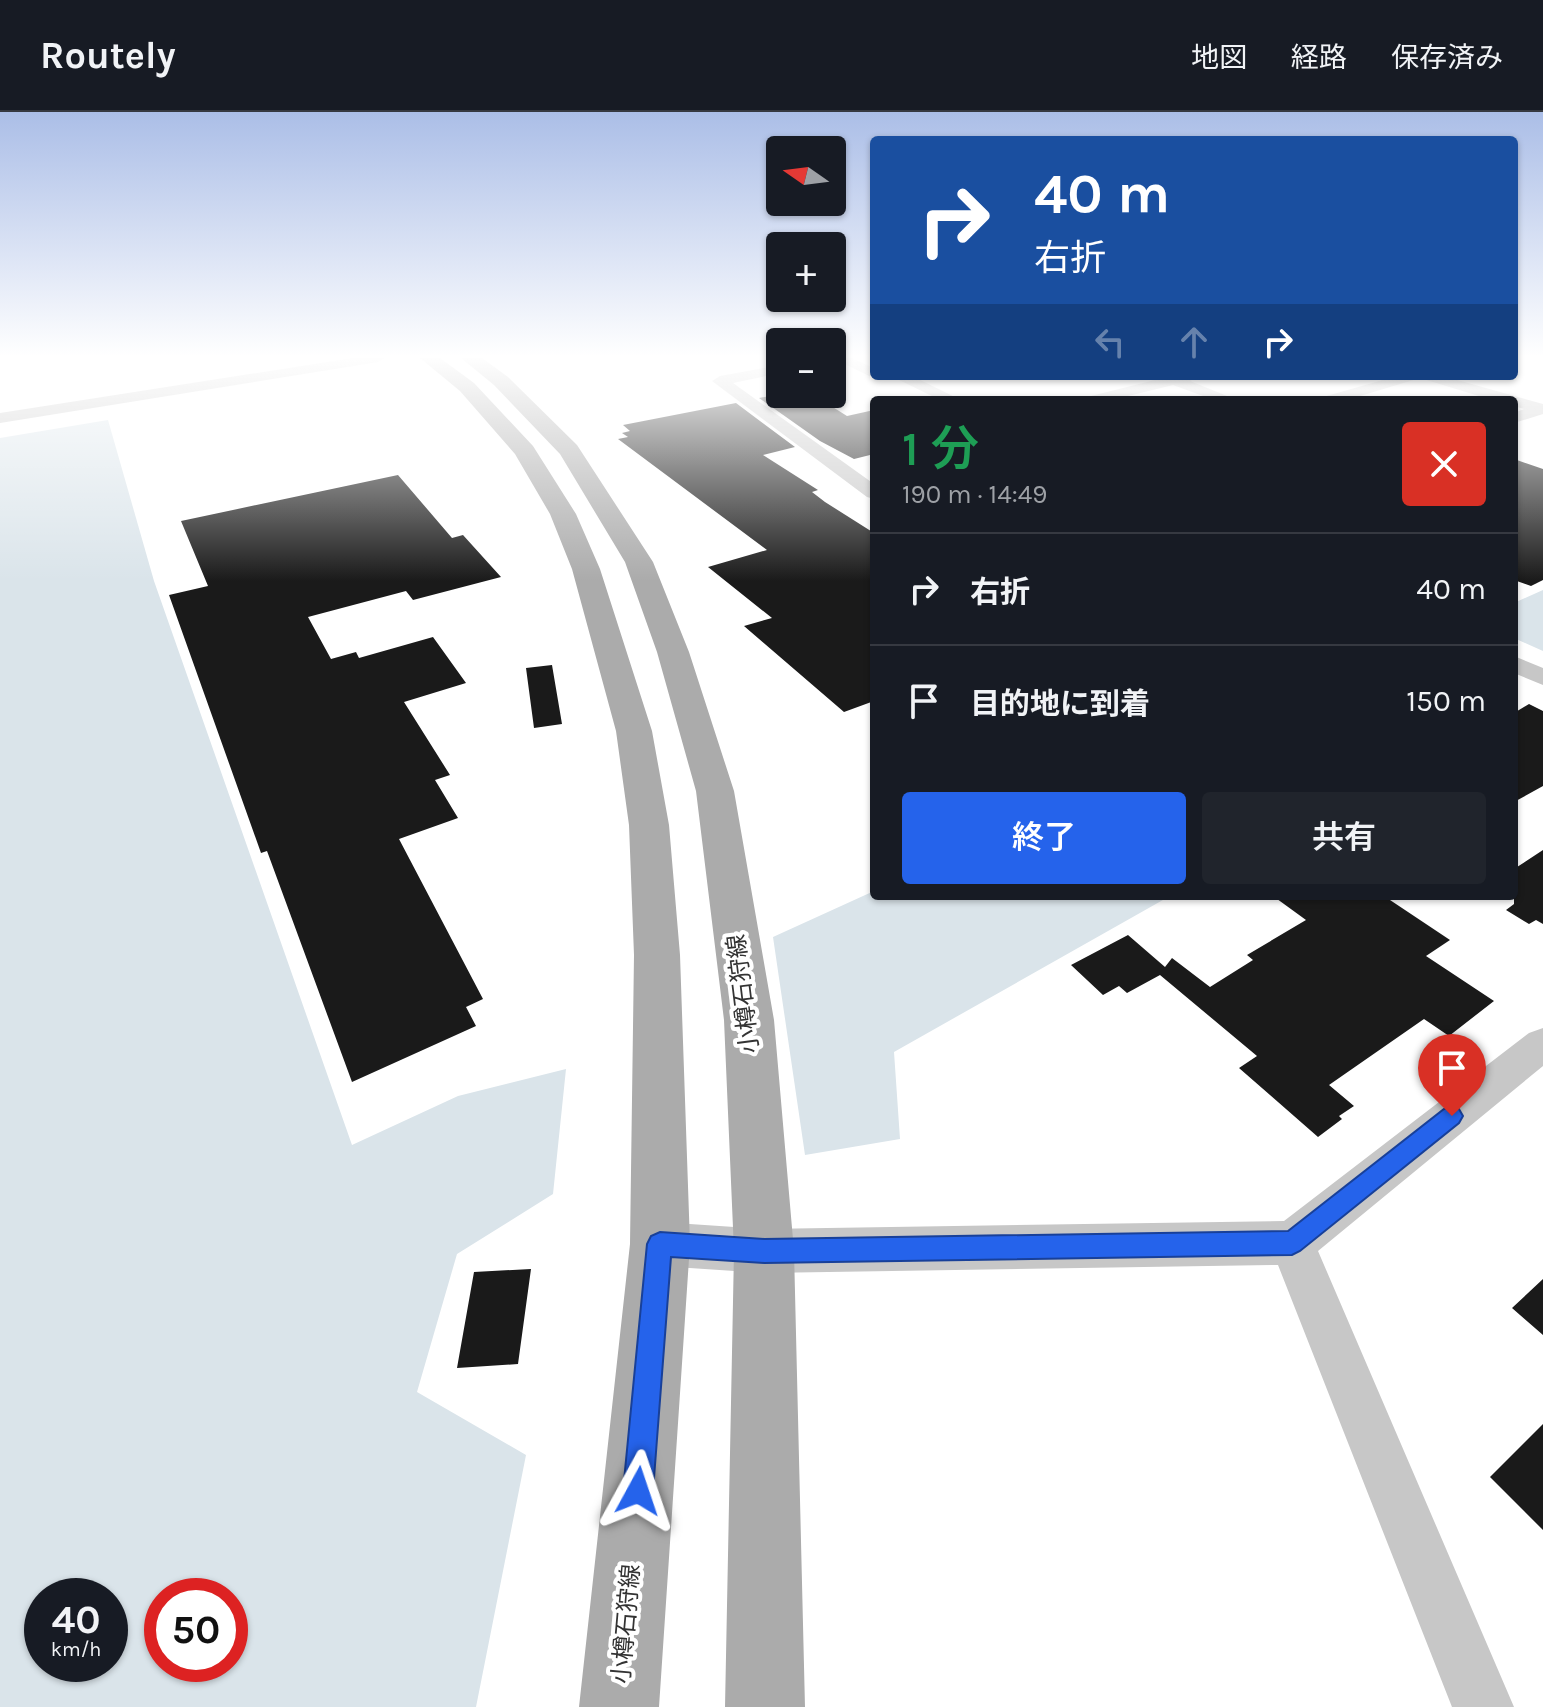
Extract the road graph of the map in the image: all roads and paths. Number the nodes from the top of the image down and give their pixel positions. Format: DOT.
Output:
graph roads {
  1 [pos="508,432"];
  2 [pos="552,432"];
  3 [pos="791,432"];
  4 [pos="870,490"];
  5 [pos="1518,652"];
  6 [pos="1543,663"];
  7 [pos="1518,666"];
  8 [pos="1543,677"];
  9 [pos="1543,1044"];
  10 [pos="1292,1243"];
  11 [pos="660,1244"];
  12 [pos="764,1251"];
  13 [pos="619,1707"];
  14 [pos="765,1707"];
  15 [pos="1483,1707"];
  1 -- 11 [label="main road, 小樽石狩線"];
  2 -- 12 [label="main road, 小樽石狩線"];
  3 -- 4 [label="street"];
  5 -- 6 [label="street"];
  7 -- 8 [label="street"];
  9 -- 10 [label="street"];
  10 -- 12 [label="street"];
  10 -- 15 [label="street"];
  11 -- 12 [label="street"];
  11 -- 13 [label="main road, 小樽石狩線"];
  12 -- 14 [label="main road, 小樽石狩線"];
}
